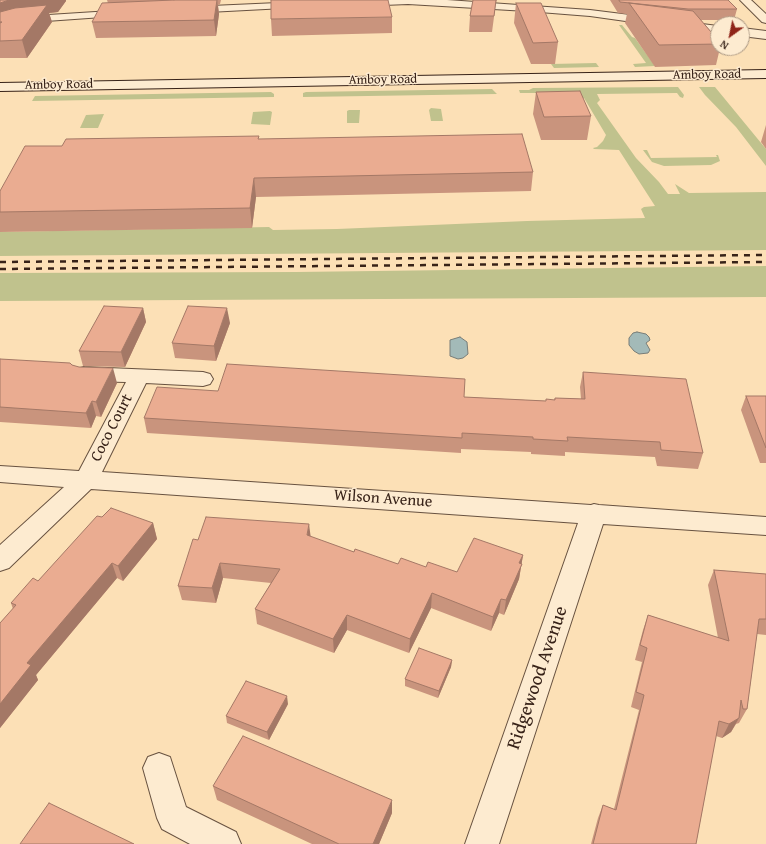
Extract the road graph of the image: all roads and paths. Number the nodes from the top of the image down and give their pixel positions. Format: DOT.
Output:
graph roads {
  1 [pos="745,0"];
  2 [pos="408,1"];
  3 [pos="249,3"];
  4 [pos="348,3"];
  5 [pos="310,5"];
  6 [pos="177,11"];
  7 [pos="137,13"];
  8 [pos="766,20"];
  9 [pos="0,26"];
  10 [pos="710,29"];
  11 [pos="750,33"];
  12 [pos="766,35"];
  13 [pos="766,74"];
  14 [pos="0,87"];
  15 [pos="84,374"];
  16 [pos="139,377"];
  17 [pos="203,380"];
  18 [pos="0,474"];
  19 [pos="86,480"];
  20 [pos="594,513"];
  21 [pos="766,526"];
  22 [pos="0,561"];
  23 [pos="159,768"];
  24 [pos="224,844"];
  25 [pos="482,844"];
  1 -- 8 [label="street"];
  2 -- 4 [label="street"];
  2 -- 10 [label="street"];
  3 -- 5 [label="street"];
  3 -- 6 [label="street"];
  7 -- 9 [label="street"];
  11 -- 12 [label="street"];
  13 -- 14 [label="street, Amboy Road"];
  15 -- 16 [label="street, Coco Court"];
  16 -- 17 [label="street, Coco Court"];
  16 -- 19 [label="street, Coco Court"];
  18 -- 19 [label="street, Wilson Avenue"];
  19 -- 20 [label="street, Wilson Avenue"];
  19 -- 22 [label="street, Coco Court"];
  20 -- 21 [label="street, Wilson Avenue"];
  20 -- 25 [label="street, Ridgewood Avenue"];
  23 -- 24 [label="street"];
}
